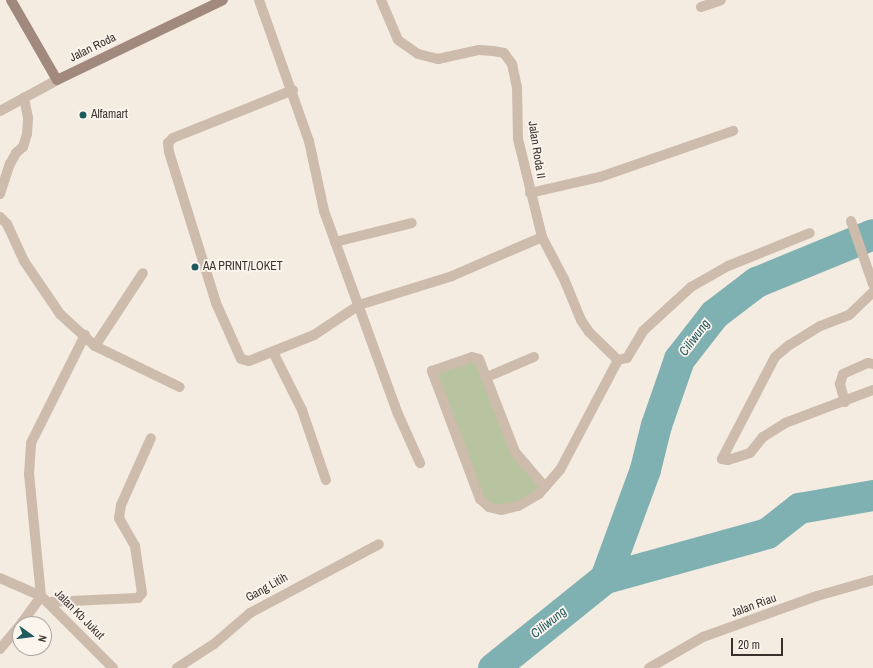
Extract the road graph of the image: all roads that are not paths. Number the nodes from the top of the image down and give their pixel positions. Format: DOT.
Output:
graph roads {
  1 [pos="11,0"];
  2 [pos="223,0"];
  3 [pos="259,0"];
  4 [pos="381,0"];
  5 [pos="721,0"];
  6 [pos="701,7"];
  7 [pos="57,80"];
  8 [pos="293,90"];
  9 [pos="24,97"];
  10 [pos="0,111"];
  11 [pos="733,131"];
  12 [pos="530,193"];
  13 [pos="0,194"];
  14 [pos="0,217"];
  15 [pos="852,221"];
  16 [pos="412,223"];
  17 [pos="810,233"];
  18 [pos="542,237"];
  19 [pos="335,242"];
  20 [pos="142,273"];
  21 [pos="873,284"];
  22 [pos="873,292"];
  23 [pos="359,305"];
  24 [pos="85,335"];
  25 [pos="95,346"];
  26 [pos="274,352"];
  27 [pos="534,357"];
  28 [pos="618,360"];
  29 [pos="873,364"];
  30 [pos="487,377"];
  31 [pos="180,387"];
  32 [pos="873,390"];
  33 [pos="846,402"];
  34 [pos="151,438"];
  35 [pos="420,463"];
  36 [pos="326,480"];
  37 [pos="545,487"];
  38 [pos="379,544"];
  39 [pos="0,578"];
  40 [pos="873,580"];
  41 [pos="44,599"];
  42 [pos="28,616"];
  43 [pos="12,635"];
  44 [pos="0,649"];
  45 [pos="113,668"];
  46 [pos="177,668"];
  47 [pos="649,668"];
  1 -- 7 [label="street"];
  2 -- 7 [label="street, Jalan Roda"];
  3 -- 8 [label="street"];
  4 -- 12 [label="street, Jalan Roda II"];
  5 -- 6 [label="street"];
  7 -- 9 [label="street"];
  8 -- 19 [label="street"];
  8 -- 26 [label="street"];
  9 -- 10 [label="street"];
  9 -- 13 [label="street"];
  11 -- 12 [label="street"];
  12 -- 18 [label="street, Jalan Roda II"];
  14 -- 24 [label="street"];
  15 -- 21 [label="street"];
  16 -- 19 [label="street"];
  17 -- 28 [label="street"];
  18 -- 23 [label="street"];
  18 -- 28 [label="street, Jalan Roda II"];
  19 -- 23 [label="street"];
  20 -- 25 [label="street"];
  22 -- 33 [label="street"];
  23 -- 26 [label="street"];
  23 -- 35 [label="street"];
  24 -- 25 [label="street"];
  24 -- 41 [label="street"];
  25 -- 31 [label="street"];
  26 -- 36 [label="street"];
  27 -- 30 [label="street"];
  28 -- 37 [label="street"];
  29 -- 33 [label="street"];
  30 -- 37 [label="street"];
  30 -- 37 [label="street"];
  32 -- 33 [label="street"];
  34 -- 41 [label="street"];
  38 -- 46 [label="street, Gang Litih"];
  39 -- 41 [label="street, Jalan Kb Jukut"];
  40 -- 47 [label="street, Jalan Riau"];
  41 -- 42 [label="street"];
  41 -- 45 [label="street, Jalan Kb Jukut"];
  43 -- 44 [label="street"];
}
